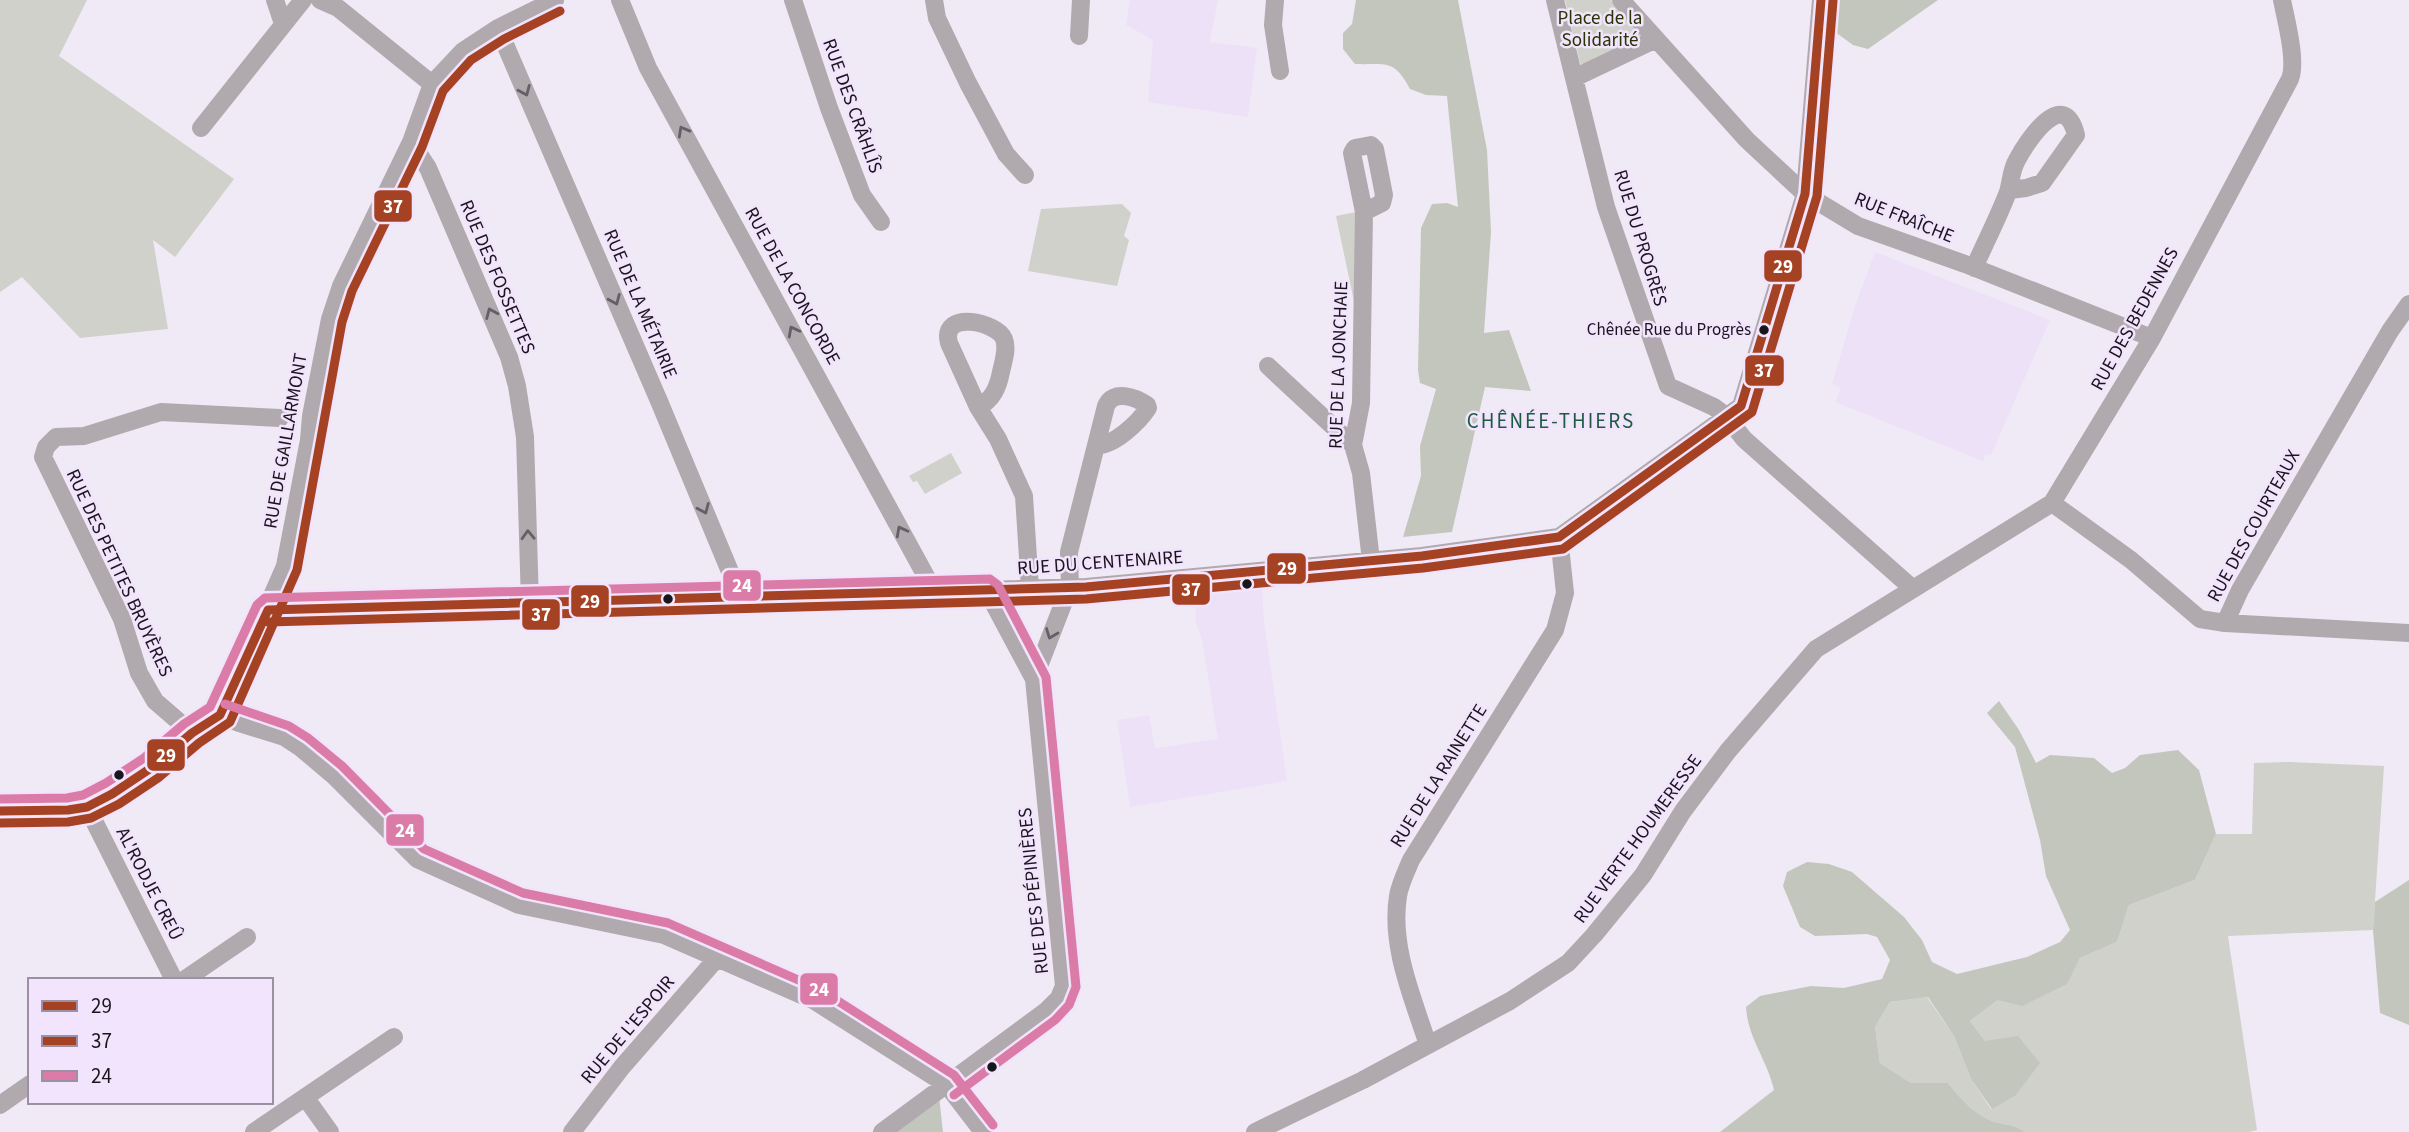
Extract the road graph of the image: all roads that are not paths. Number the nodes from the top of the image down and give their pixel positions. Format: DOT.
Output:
graph roads {
  1 [pos="275,0"];
  2 [pos="303,0"];
  3 [pos="320,0"];
  4 [pos="555,0"];
  5 [pos="620,0"];
  6 [pos="793,0"];
  7 [pos="934,0"];
  8 [pos="1081,0"];
  9 [pos="1275,0"];
  10 [pos="1555,0"];
  11 [pos="1621,0"];
  12 [pos="1821,0"];
  13 [pos="2282,0"];
  14 [pos="283,24"];
  15 [pos="498,28"];
  16 [pos="1079,36"];
  17 [pos="1656,39"];
  18 [pos="1280,71"];
  19 [pos="1574,78"];
  20 [pos="432,84"];
  21 [pos="201,128"];
  22 [pos="411,142"];
  23 [pos="1025,175"];
  24 [pos="2009,190"];
  25 [pos="1805,194"];
  26 [pos="1364,212"];
  27 [pos="881,222"];
  28 [pos="1975,268"];
  29 [pos="2409,304"];
  30 [pos="2152,338"];
  31 [pos="1268,366"];
  32 [pos="978,407"];
  33 [pos="1726,416"];
  34 [pos="280,418"];
  35 [pos="1353,445"];
  36 [pos="1096,446"];
  37 [pos="2052,503"];
  38 [pos="1559,537"];
  39 [pos="1371,561"];
  40 [pos="1912,587"];
  41 [pos="1066,588"];
  42 [pos="1030,589"];
  43 [pos="934,591"];
  44 [pos="987,591"];
  45 [pos="741,598"];
  46 [pos="530,603"];
  47 [pos="268,610"];
  48 [pos="2225,622"];
  49 [pos="2409,633"];
  50 [pos="1034,679"];
  51 [pos="220,715"];
  52 [pos="192,733"];
  53 [pos="87,807"];
  54 [pos="0,811"];
  55 [pos="247,937"];
  56 [pos="718,957"];
  57 [pos="173,978"];
  58 [pos="187,978"];
  59 [pos="394,1037"];
  60 [pos="1428,1045"];
  61 [pos="28,1085"];
  62 [pos="947,1085"];
  63 [pos="305,1097"];
  64 [pos="0,1105"];
  65 [pos="254,1132"];
  66 [pos="330,1132"];
  67 [pos="572,1132"];
  68 [pos="882,1132"];
  69 [pos="983,1132"];
  70 [pos="1255,1132"];
  1 -- 14 [label="street"];
  2 -- 14 [label="street"];
  3 -- 20 [label="street"];
  4 -- 15 [label="street, RUE DE GAILLARMONT"];
  43 -- 5 [label="street, RUE DE LA CONCORDE, one-way"];
  6 -- 27 [label="street, RUE DES CRÂHLÎS"];
  7 -- 23 [label="street"];
  8 -- 16 [label="street"];
  9 -- 18 [label="street"];
  10 -- 19 [label="street"];
  11 -- 17 [label="street"];
  12 -- 25 [label="street, RUE DU CENTENAIRE"];
  13 -- 30 [label="street, RUE DES BEDENNES"];
  14 -- 21 [label="street"];
  15 -- 20 [label="street, RUE DE GAILLARMONT"];
  15 -- 45 [label="street, RUE DE LA MÉTAIRIE, one-way"];
  17 -- 19 [label="street"];
  17 -- 25 [label="street, RUE FRAÎCHE"];
  19 -- 33 [label="street, RUE DU PROGRÈS"];
  20 -- 22 [label="street, RUE DE GAILLARMONT"];
  46 -- 22 [label="street, RUE DES FOSSETTES, one-way"];
  22 -- 47 [label="street, RUE DE GAILLARMONT"];
  24 -- 28 [label="street"];
  25 -- 28 [label="street, RUE FRAÎCHE"];
  25 -- 33 [label="street, RUE DU CENTENAIRE"];
  26 -- 35 [label="street, RUE DE LA JONCHAIE"];
  28 -- 30 [label="street, RUE FRAÎCHE"];
  29 -- 48 [label="street, RUE DES COURTEAUX"];
  30 -- 37 [label="street, RUE DES BEDENNES"];
  31 -- 35 [label="street"];
  32 -- 32 [label="street"];
  32 -- 42 [label="street"];
  33 -- 38 [label="street, RUE DU CENTENAIRE"];
  33 -- 40 [label="street"];
  34 -- 52 [label="street, RUE DES PETITES BRUYÈRES"];
  35 -- 39 [label="street, RUE DE LA JONCHAIE"];
  36 -- 41 [label="street, RUE DES PÉPINIÈRES"];
  37 -- 40 [label="street, RUE DES BEDENNES"];
  37 -- 48 [label="street, RUE DES COURTEAUX"];
  38 -- 39 [label="street, RUE DU CENTENAIRE"];
  38 -- 60 [label="street, RUE DE LA RAINETTE"];
  39 -- 41 [label="street, RUE DU CENTENAIRE"];
  40 -- 60 [label="street, RUE VERTE HOUMERESSE"];
  41 -- 42 [label="street, RUE DU CENTENAIRE"];
  41 -- 50 [label="street, RUE DES PÉPINIÈRES, one-way"];
  42 -- 44 [label="street, RUE DU CENTENAIRE"];
  43 -- 44 [label="street, RUE DU CENTENAIRE"];
  43 -- 45 [label="street, RUE DU CENTENAIRE"];
  44 -- 50 [label="street, RUE DES PÉPINIÈRES"];
  45 -- 46 [label="street, RUE DU CENTENAIRE"];
  46 -- 47 [label="street, RUE DU CENTENAIRE"];
  47 -- 51 [label="street, RUE DE GAILLARMONT"];
  48 -- 49 [label="street"];
  50 -- 62 [label="street, RUE DES PÉPINIÈRES"];
  51 -- 52 [label="street"];
  51 -- 56 [label="street"];
  52 -- 53 [label="street"];
  53 -- 54 [label="street"];
  53 -- 57 [label="street, AL'RODJE CREÛ"];
  55 -- 58 [label="street"];
  56 -- 62 [label="street"];
  56 -- 67 [label="street, RUE DE L'ESPOIR"];
  59 -- 63 [label="street"];
  60 -- 70 [label="street, RUE VERTE HOUMERESSE"];
  61 -- 64 [label="street"];
  62 -- 68 [label="street, RUE DES PÉPINIÈRES"];
  62 -- 69 [label="street"];
  63 -- 65 [label="street"];
  63 -- 66 [label="street"];
}
